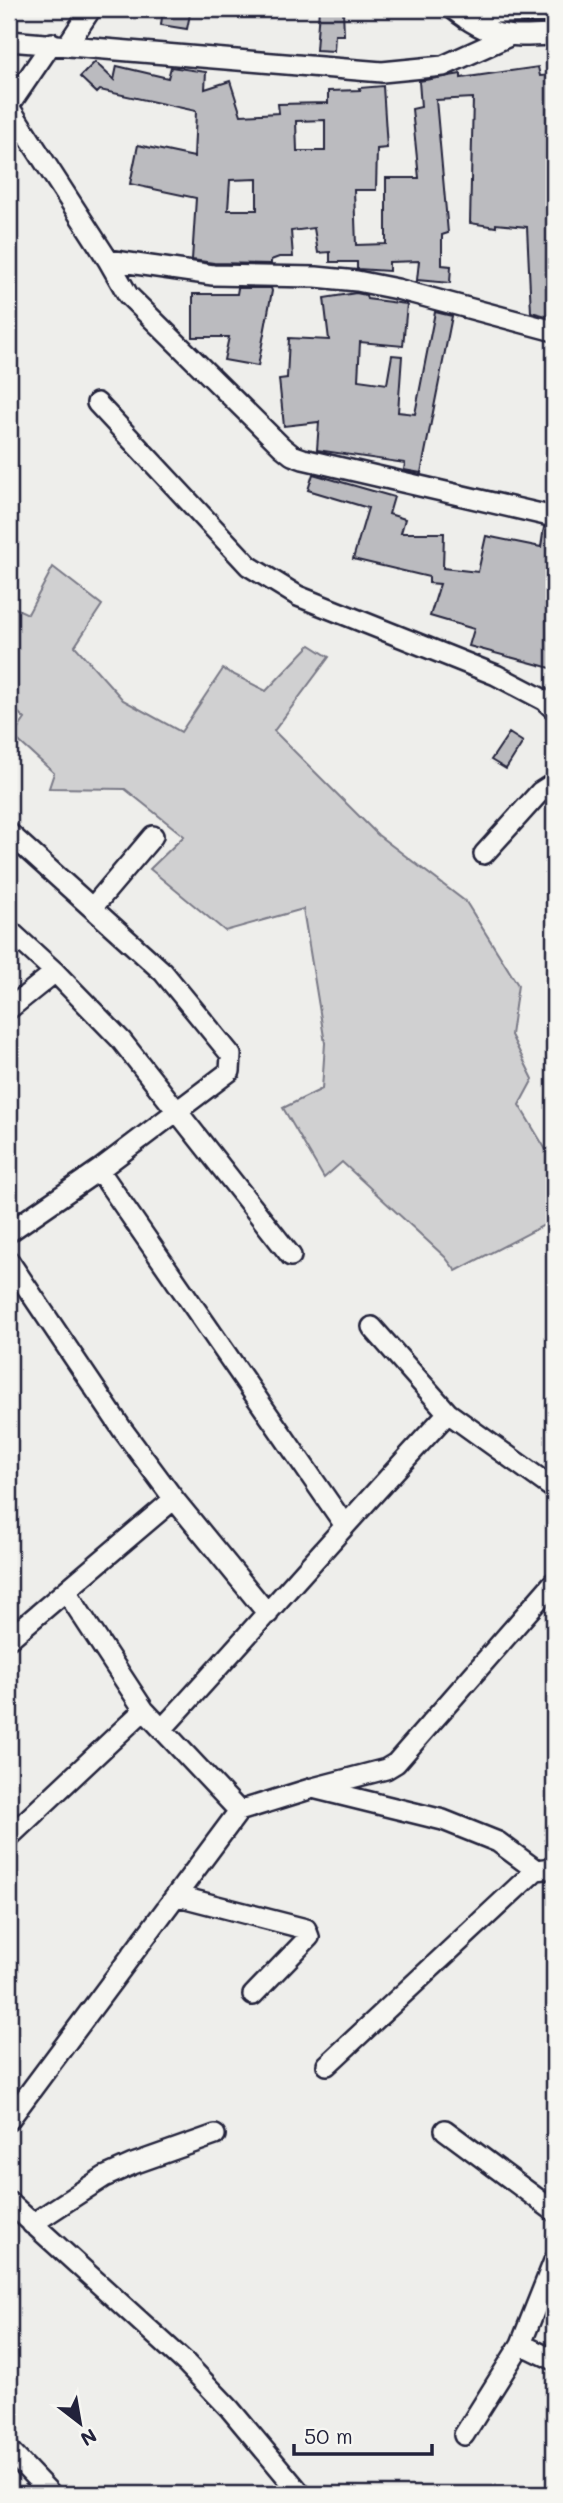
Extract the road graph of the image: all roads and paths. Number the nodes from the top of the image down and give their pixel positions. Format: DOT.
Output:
graph roads {
  1 [pos="91,9"];
  2 [pos="554,12"];
  3 [pos="460,14"];
  4 [pos="554,35"];
  5 [pos="507,37"];
  6 [pos="9,41"];
  7 [pos="60,44"];
  8 [pos="9,107"];
  9 [pos="108,260"];
  10 [pos="554,331"];
  11 [pos="97,403"];
  12 [pos="554,517"];
  13 [pos="554,709"];
  14 [pos="554,783"];
  15 [pos="9,833"];
  16 [pos="153,836"];
  17 [pos="484,854"];
  18 [pos="92,908"];
  19 [pos="9,930"];
  20 [pos="55,972"];
  21 [pos="9,1009"];
  22 [pos="179,1111"];
  23 [pos="100,1170"];
  24 [pos="9,1232"];
  25 [pos="291,1256"];
  26 [pos="9,1261"];
  27 [pos="372,1327"];
  28 [pos="448,1413"];
  29 [pos="554,1489"];
  30 [pos="174,1499"];
  31 [pos="344,1524"];
  32 [pos="554,1582"];
  33 [pos="66,1591"];
  34 [pos="268,1614"];
  35 [pos="9,1639"];
  36 [pos="145,1710"];
  37 [pos="163,1728"];
  38 [pos="313,1788"];
  39 [pos="239,1811"];
  40 [pos="9,1837"];
  41 [pos="545,1869"];
  42 [pos="178,1896"];
  43 [pos="254,1995"];
  44 [pos="327,2066"];
  45 [pos="9,2120"];
  46 [pos="444,2130"];
  47 [pos="215,2134"];
  48 [pos="9,2202"];
  49 [pos="554,2211"];
  50 [pos="32,2224"];
  51 [pos="554,2262"];
  52 [pos="521,2344"];
  53 [pos="554,2360"];
  54 [pos="464,2435"];
  55 [pos="9,2450"];
  56 [pos="51,2494"];
  57 [pos="301,2494"];
  1 -- 7 [label="street"];
  2 -- 3 [label="street"];
  3 -- 5 [label="street"];
  4 -- 5 [label="street"];
  5 -- 7 [label="street"];
  6 -- 7 [label="street"];
  7 -- 8 [label="street"];
  8 -- 9 [label="street"];
  9 -- 10 [label="street"];
  9 -- 12 [label="street"];
  11 -- 13 [label="street"];
  14 -- 17 [label="street"];
  15 -- 18 [label="street"];
  16 -- 18 [label="street"];
  18 -- 22 [label="street"];
  19 -- 20 [label="street"];
  20 -- 21 [label="street"];
  20 -- 22 [label="street"];
  22 -- 23 [label="street"];
  22 -- 25 [label="street"];
  23 -- 24 [label="street"];
  23 -- 31 [label="street"];
  26 -- 30 [label="street"];
  27 -- 28 [label="street"];
  28 -- 29 [label="street"];
  28 -- 31 [label="street"];
  30 -- 33 [label="street"];
  30 -- 34 [label="street"];
  31 -- 34 [label="street"];
  32 -- 38 [label="street"];
  33 -- 35 [label="street"];
  33 -- 36 [label="street"];
  34 -- 37 [label="street"];
  36 -- 37 [label="street"];
  36 -- 40 [label="street"];
  37 -- 39 [label="street"];
  38 -- 39 [label="street"];
  38 -- 41 [label="street"];
  39 -- 42 [label="street"];
  41 -- 44 [label="street"];
  42 -- 43 [label="street"];
  42 -- 45 [label="street"];
  46 -- 49 [label="street"];
  47 -- 50 [label="street"];
  48 -- 50 [label="street"];
  50 -- 57 [label="street"];
  51 -- 52 [label="street"];
  52 -- 53 [label="street"];
  52 -- 54 [label="street"];
  55 -- 56 [label="street"];
}
